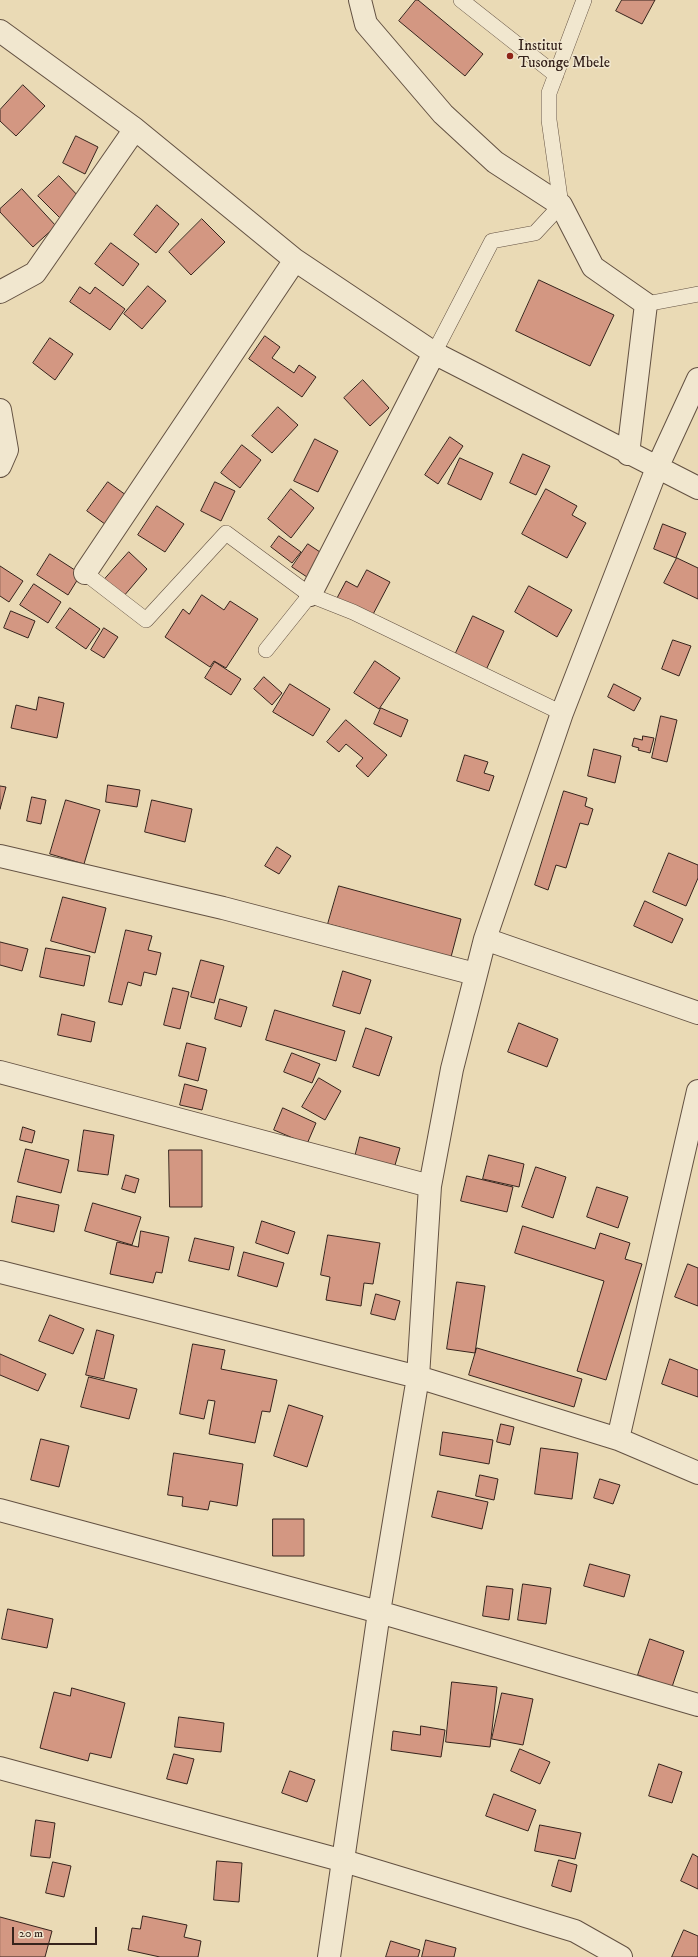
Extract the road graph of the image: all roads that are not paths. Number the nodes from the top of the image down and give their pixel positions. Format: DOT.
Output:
graph roads {
  1 [pos="360,0"];
  2 [pos="460,0"];
  3 [pos="584,0"];
  4 [pos="0,31"];
  5 [pos="556,74"];
  6 [pos="135,128"];
  7 [pos="561,205"];
  8 [pos="295,260"];
  9 [pos="0,292"];
  10 [pos="698,294"];
  11 [pos="646,304"];
  12 [pos="434,353"];
  13 [pos="698,379"];
  14 [pos="0,410"];
  15 [pos="628,454"];
  16 [pos="0,466"];
  17 [pos="657,468"];
  18 [pos="698,488"];
  19 [pos="85,573"];
  20 [pos="310,595"];
  21 [pos="266,650"];
  22 [pos="562,713"];
  23 [pos="0,856"];
  24 [pos="485,939"];
  25 [pos="475,974"];
  26 [pos="698,1013"];
  27 [pos="0,1072"];
  28 [pos="698,1091"];
  29 [pos="430,1186"];
  30 [pos="0,1272"];
  31 [pos="418,1376"];
  32 [pos="618,1439"];
  33 [pos="698,1473"];
  34 [pos="0,1510"];
  35 [pos="379,1612"];
  36 [pos="698,1705"];
  37 [pos="0,1768"];
  38 [pos="344,1861"];
  39 [pos="329,1957"];
  40 [pos="621,1957"];
  1 -- 7 [label="street"];
  2 -- 5 [label="lane"];
  3 -- 5 [label="lane"];
  4 -- 6 [label="street"];
  5 -- 7 [label="lane"];
  6 -- 8 [label="street"];
  6 -- 9 [label="street"];
  7 -- 11 [label="street"];
  7 -- 12 [label="lane"];
  8 -- 12 [label="street"];
  8 -- 19 [label="street"];
  10 -- 11 [label="lane"];
  11 -- 15 [label="street"];
  12 -- 15 [label="street"];
  12 -- 20 [label="street"];
  13 -- 17 [label="street"];
  14 -- 16 [label="street"];
  15 -- 17 [label="street"];
  17 -- 18 [label="street"];
  17 -- 22 [label="street"];
  19 -- 20 [label="lane"];
  20 -- 21 [label="lane"];
  20 -- 22 [label="lane"];
  22 -- 24 [label="street"];
  23 -- 25 [label="street"];
  24 -- 25 [label="street"];
  24 -- 26 [label="street"];
  25 -- 29 [label="street"];
  27 -- 29 [label="street"];
  28 -- 32 [label="street"];
  29 -- 31 [label="street"];
  30 -- 31 [label="street"];
  31 -- 32 [label="street"];
  31 -- 35 [label="street"];
  32 -- 33 [label="street"];
  34 -- 35 [label="street"];
  35 -- 36 [label="street"];
  35 -- 38 [label="street"];
  37 -- 38 [label="street"];
  38 -- 39 [label="street"];
  38 -- 40 [label="street"];
}
